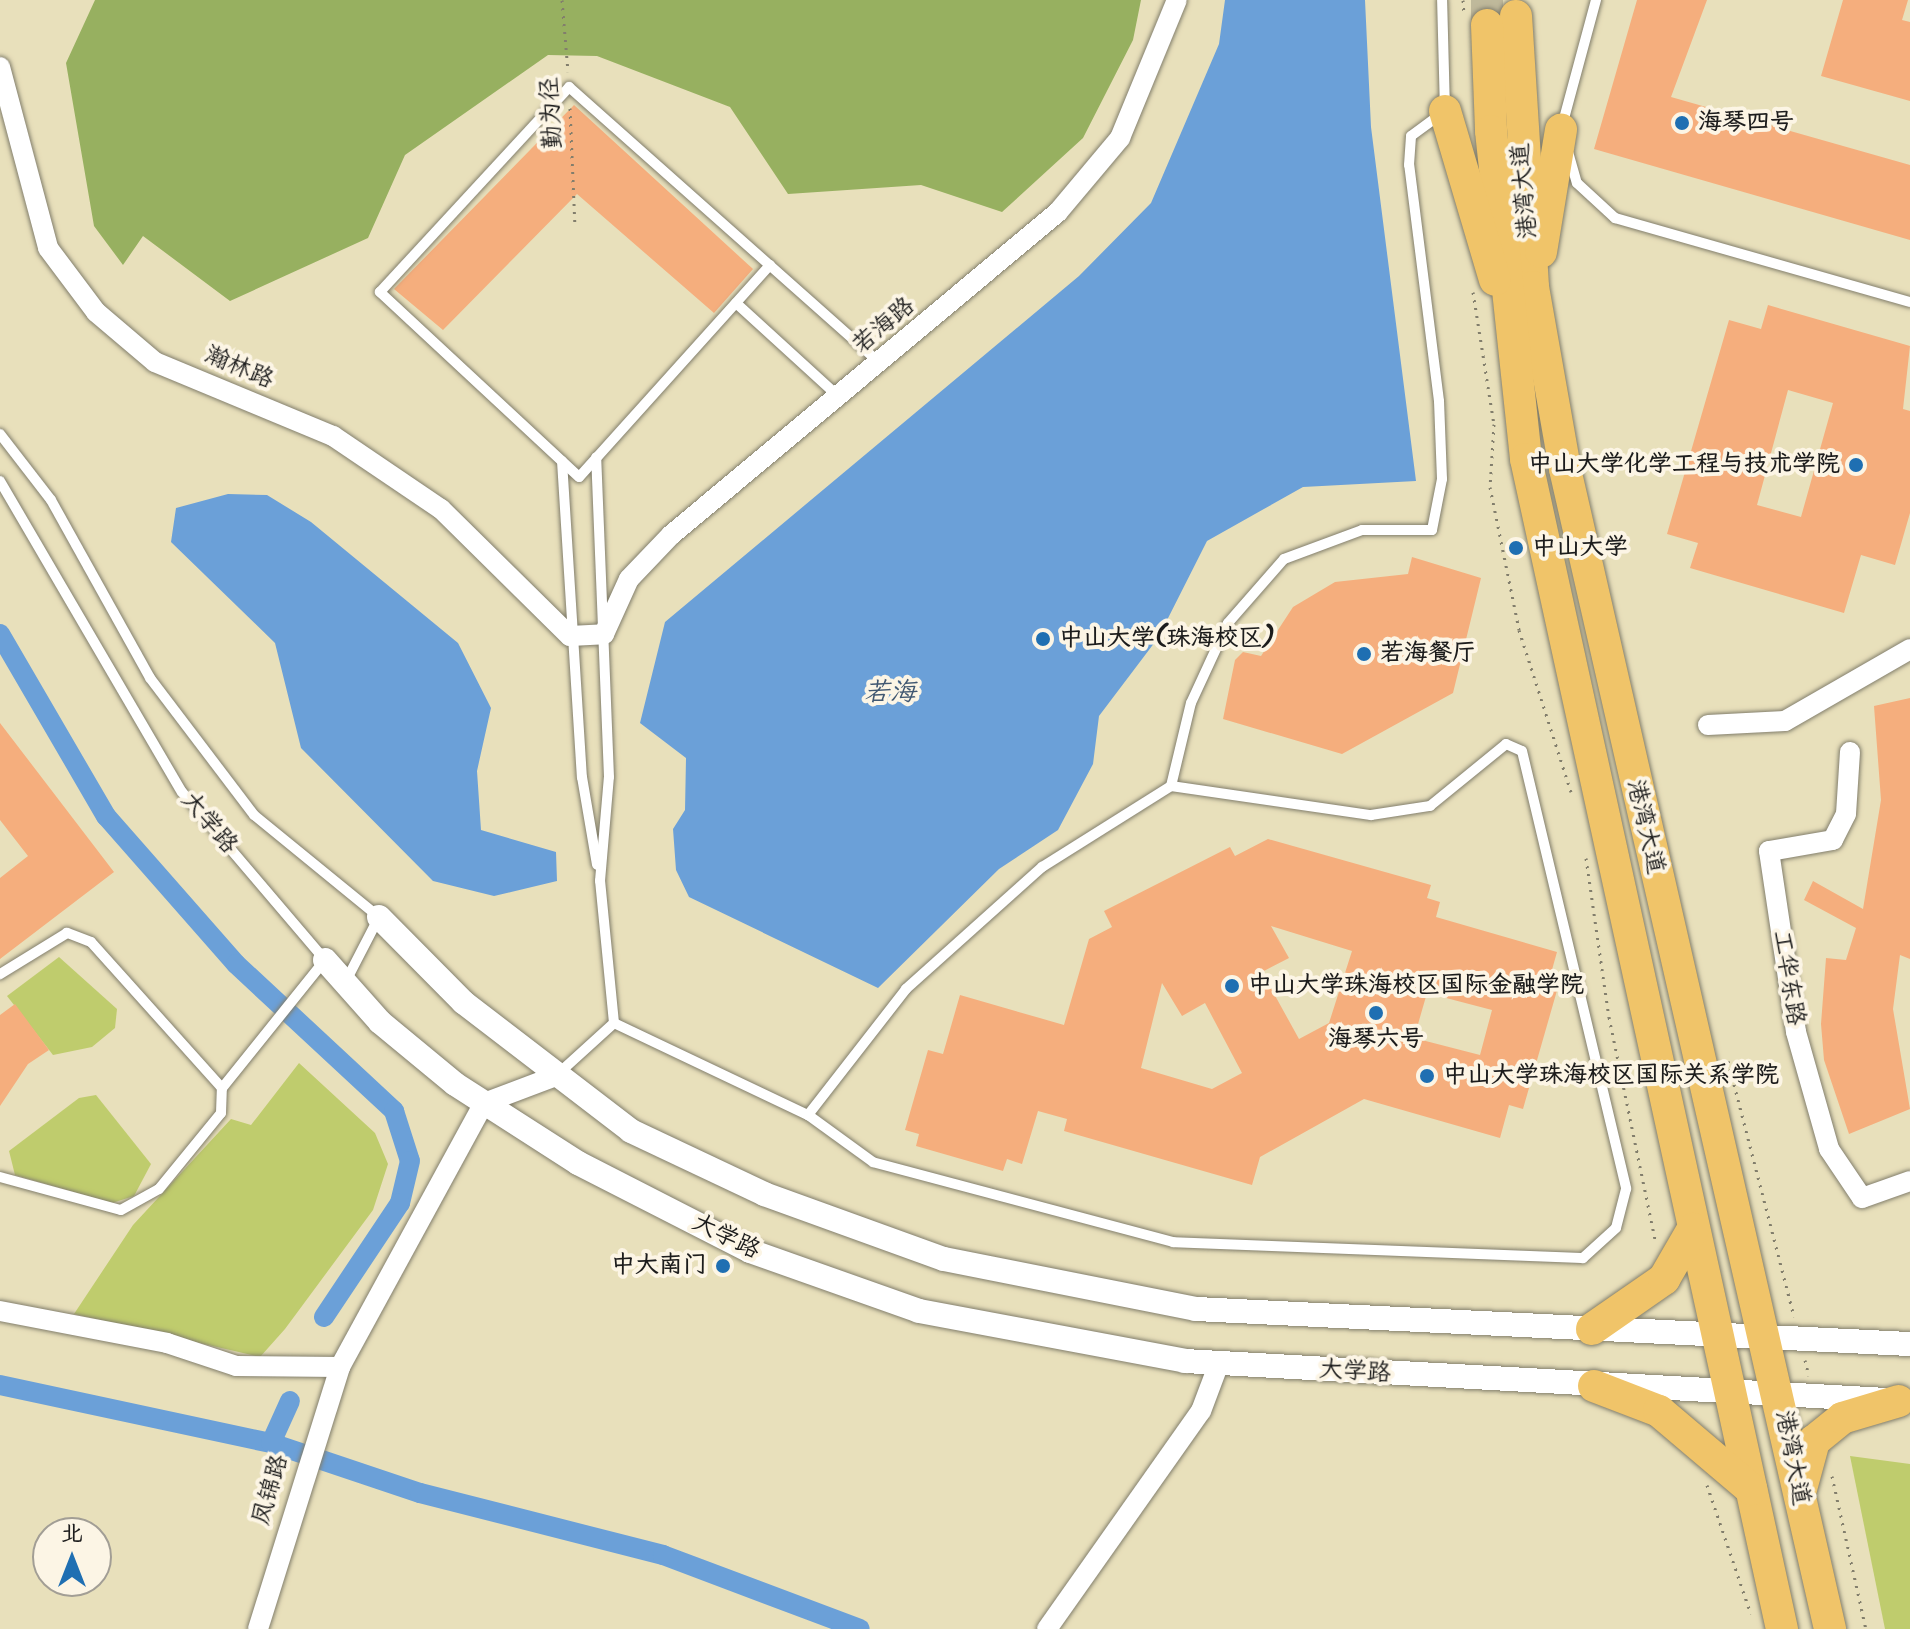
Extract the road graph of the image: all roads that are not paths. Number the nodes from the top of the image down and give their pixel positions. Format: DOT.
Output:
graph roads {
  1 [pos="1177,0"];
  2 [pos="1442,0"];
  3 [pos="1596,0"];
  4 [pos="0,67"];
  5 [pos="1445,111"];
  6 [pos="1561,130"];
  7 [pos="770,265"];
  8 [pos="1533,287"];
  9 [pos="1910,302"];
  10 [pos="736,303"];
  11 [pos="1511,324"];
  12 [pos="880,363"];
  13 [pos="839,397"];
  14 [pos="0,434"];
  15 [pos="596,457"];
  16 [pos="562,461"];
  17 [pos="0,481"];
  18 [pos="604,634"];
  19 [pos="570,636"];
  20 [pos="1910,649"];
  21 [pos="1708,725"];
  22 [pos="1850,752"];
  23 [pos="1171,786"];
  24 [pos="600,881"];
  25 [pos="379,917"];
  26 [pos="325,960"];
  27 [pos="0,974"];
  28 [pos="344,985"];
  29 [pos="614,1023"];
  30 [pos="556,1076"];
  31 [pos="222,1088"];
  32 [pos="484,1103"];
  33 [pos="808,1115"];
  34 [pos="0,1177"];
  35 [pos="1910,1181"];
  36 [pos="1693,1229"];
  37 [pos="0,1311"];
  38 [pos="1592,1329"];
  39 [pos="1717,1335"];
  40 [pos="1768,1342"];
  41 [pos="1910,1344"];
  42 [pos="1219,1363"];
  43 [pos="340,1367"];
  44 [pos="1594,1386"];
  45 [pos="1728,1389"];
  46 [pos="1780,1390"];
  47 [pos="1904,1402"];
  48 [pos="1751,1489"];
  49 [pos="1800,1496"];
  50 [pos="258,1629"];
  51 [pos="1047,1629"];
  52 [pos="1782,1629"];
  53 [pos="1830,1629"];
  1 -- 12 [label="street, 若海路"];
  2 -- 5 [label="lane"];
  3 -- 6 [label="lane"];
  4 -- 19 [label="street, 瀚林路"];
  5 -- 11 [label="highway"];
  5 -- 23 [label="lane"];
  6 -- 8 [label="highway"];
  6 -- 9 [label="lane"];
  7 -- 10 [label="lane"];
  7 -- 12 [label="lane"];
  7 -- 16 [label="lane"];
  8 -- 11 [label="highway, 港湾大道"];
  8 -- 40 [label="highway, 港湾大道"];
  10 -- 13 [label="lane"];
  10 -- 15 [label="lane"];
  11 -- 36 [label="highway, 港湾大道"];
  12 -- 13 [label="street, 若海路"];
  13 -- 18 [label="street, 若海路"];
  14 -- 25 [label="lane, 大学路"];
  15 -- 16 [label="lane"];
  15 -- 18 [label="lane"];
  16 -- 19 [label="lane"];
  17 -- 26 [label="lane, 大学路"];
  18 -- 19 [label="street"];
  18 -- 24 [label="lane"];
  19 -- 24 [label="lane"];
  20 -- 21 [label="street"];
  22 -- 35 [label="street, 工华东路"];
  23 -- 33 [label="lane"];
  23 -- 33 [label="lane"];
  24 -- 29 [label="lane"];
  25 -- 28 [label="lane"];
  25 -- 30 [label="street, 大学路"];
  26 -- 28 [label="street, 大学路"];
  26 -- 31 [label="lane"];
  27 -- 31 [label="lane"];
  28 -- 32 [label="street, 大学路"];
  29 -- 30 [label="lane"];
  29 -- 33 [label="lane"];
  30 -- 32 [label="street"];
  30 -- 38 [label="street, 大学路"];
  31 -- 34 [label="lane"];
  32 -- 42 [label="street, 大学路"];
  32 -- 43 [label="street, 凤锦路"];
  36 -- 38 [label="highway"];
  36 -- 39 [label="highway, 港湾大道"];
  37 -- 43 [label="street"];
  38 -- 39 [label="street, 大学路"];
  39 -- 40 [label="street, 大学路"];
  39 -- 45 [label="highway, 港湾大道"];
  40 -- 41 [label="street"];
  40 -- 46 [label="highway, 港湾大道"];
  42 -- 44 [label="street, 大学路"];
  42 -- 51 [label="street"];
  43 -- 50 [label="street, 凤锦路"];
  44 -- 45 [label="street, 大学路"];
  44 -- 48 [label="highway"];
  45 -- 46 [label="street, 大学路"];
  45 -- 48 [label="highway, 港湾大道"];
  46 -- 47 [label="street"];
  46 -- 49 [label="highway, 港湾大道"];
  47 -- 49 [label="highway"];
  48 -- 52 [label="highway, 港湾大道"];
  49 -- 53 [label="highway, 港湾大道"];
}
